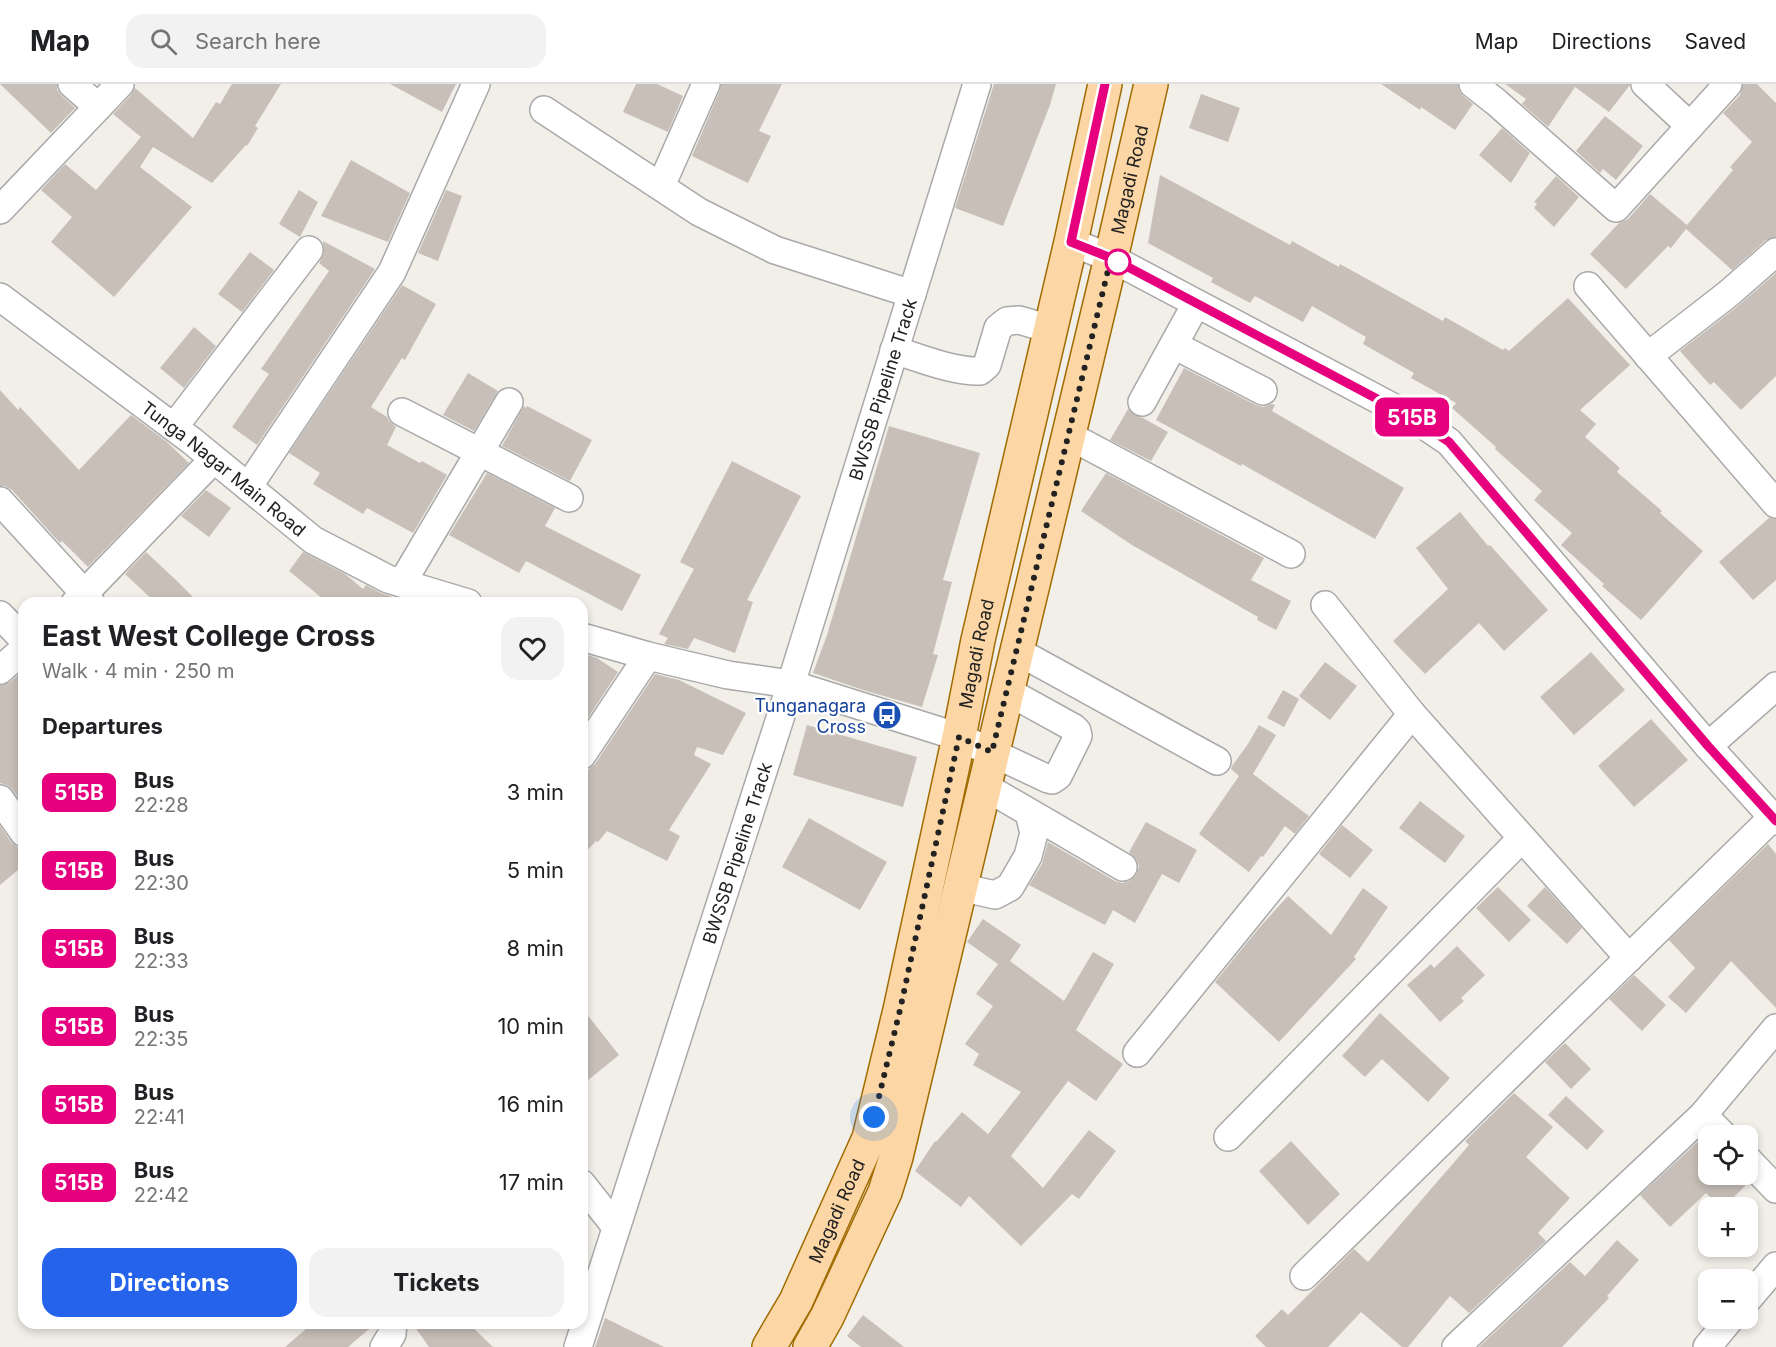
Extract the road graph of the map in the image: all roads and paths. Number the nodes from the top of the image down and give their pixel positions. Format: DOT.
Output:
graph roads {
  1 [pos="72,84"];
  2 [pos="120,84"];
  3 [pos="476,84"];
  4 [pos="706,84"];
  5 [pos="977,84"];
  6 [pos="1105,84"];
  7 [pos="1151,84"];
  8 [pos="1473,84"];
  9 [pos="1645,84"];
  10 [pos="1728,84"];
  11 [pos="98,107"];
  12 [pos="544,110"];
  13 [pos="1690,126"];
  14 [pos="661,186"];
  15 [pos="0,210"];
  16 [pos="1071,242"];
  17 [pos="309,250"];
  18 [pos="1776,252"];
  19 [pos="1111,258"];
  20 [pos="1588,286"];
  21 [pos="912,294"];
  22 [pos="0,297"];
  23 [pos="1196,304"];
  24 [pos="1050,329"];
  25 [pos="1174,345"];
  26 [pos="894,350"];
  27 [pos="1648,356"];
  28 [pos="1263,391"];
  29 [pos="509,402"];
  30 [pos="1142,402"];
  31 [pos="402,412"];
  32 [pos="174,427"];
  33 [pos="1068,435"];
  34 [pos="479,452"];
  35 [pos="213,460"];
  36 [pos="248,487"];
  37 [pos="569,498"];
  38 [pos="1775,500"];
  39 [pos="0,501"];
  40 [pos="1291,554"];
  41 [pos="402,583"];
  42 [pos="81,597"];
  43 [pos="87,597"];
  44 [pos="448,597"];
  45 [pos="1325,605"];
  46 [pos="0,615"];
  47 [pos="18,634"];
  48 [pos="588,639"];
  49 [pos="1017,651"];
  50 [pos="18,654"];
  51 [pos="648,657"];
  52 [pos="0,670"];
  53 [pos="791,684"];
  54 [pos="1776,686"];
  55 [pos="1007,691"];
  56 [pos="1412,714"];
  57 [pos="959,737"];
  58 [pos="588,746"];
  59 [pos="1708,746"];
  60 [pos="992,752"];
  61 [pos="1217,761"];
  62 [pos="984,786"];
  63 [pos="0,799"];
  64 [pos="1029,813"];
  65 [pos="1774,819"];
  66 [pos="18,824"];
  67 [pos="1522,838"];
  68 [pos="1124,867"];
  69 [pos="960,887"];
  70 [pos="1629,958"];
  71 [pos="1776,1028"];
  72 [pos="1137,1053"];
  73 [pos="1703,1115"];
  74 [pos="1713,1125"];
  75 [pos="1228,1137"];
  76 [pos="1758,1170"];
  77 [pos="1776,1189"];
  78 [pos="588,1192"];
  79 [pos="616,1227"];
  80 [pos="1776,1266"];
  81 [pos="1304,1276"];
  82 [pos="1758,1287"];
  83 [pos="588,1315"];
  84 [pos="392,1329"];
  85 [pos="584,1329"];
  86 [pos="1722,1329"];
  87 [pos="384,1347"];
  88 [pos="578,1347"];
  89 [pos="769,1347"];
  90 [pos="810,1347"];
  91 [pos="1456,1347"];
  92 [pos="1707,1347"];
  1 -- 11 [label="street"];
  2 -- 11 [label="street"];
  3 -- 36 [label="street"];
  4 -- 14 [label="street"];
  5 -- 21 [label="street, BWSSB Pipeline Track"];
  6 -- 16 [label="main road, Magadi Road"];
  7 -- 19 [label="main road, Magadi Road"];
  8 -- 13 [label="street"];
  9 -- 13 [label="street"];
  10 -- 13 [label="street"];
  11 -- 15 [label="street"];
  12 -- 14 [label="street"];
  14 -- 21 [label="street"];
  16 -- 19 [label="street"];
  16 -- 24 [label="main road, Magadi Road"];
  17 -- 32 [label="street"];
  18 -- 27 [label="street"];
  19 -- 23 [label="street"];
  19 -- 33 [label="main road, Magadi Road"];
  20 -- 27 [label="street"];
  21 -- 26 [label="street, BWSSB Pipeline Track"];
  22 -- 32 [label="street, Tunga Nagar Main Road"];
  23 -- 25 [label="street"];
  23 -- 59 [label="street"];
  24 -- 26 [label="street"];
  24 -- 57 [label="main road, Magadi Road"];
  25 -- 28 [label="street"];
  25 -- 30 [label="street"];
  26 -- 53 [label="street, BWSSB Pipeline Track"];
  27 -- 38 [label="street"];
  29 -- 34 [label="street"];
  31 -- 34 [label="street"];
  32 -- 35 [label="street, Tunga Nagar Main Road"];
  33 -- 40 [label="street"];
  33 -- 49 [label="main road, Magadi Road"];
  34 -- 37 [label="street"];
  34 -- 41 [label="street"];
  35 -- 36 [label="street, Tunga Nagar Main Road"];
  35 -- 43 [label="street"];
  36 -- 41 [label="street, Tunga Nagar Main Road"];
  39 -- 42 [label="street"];
  41 -- 44 [label="street, Tunga Nagar Main Road"];
  45 -- 56 [label="street"];
  46 -- 47 [label="street"];
  48 -- 51 [label="street"];
  49 -- 55 [label="main road, Magadi Road"];
  49 -- 61 [label="street"];
  50 -- 52 [label="street"];
  51 -- 53 [label="street"];
  51 -- 58 [label="street"];
  53 -- 57 [label="street"];
  53 -- 79 [label="street, BWSSB Pipeline Track"];
  54 -- 59 [label="street"];
  55 -- 60 [label="main road, Magadi Road"];
  55 -- 60 [label="street"];
  56 -- 67 [label="street"];
  56 -- 72 [label="street"];
  57 -- 60 [label="street"];
  57 -- 89 [label="main road, Magadi Road"];
  59 -- 65 [label="street"];
  60 -- 62 [label="main road, Magadi Road"];
  62 -- 64 [label="street"];
  62 -- 69 [label="main road, Magadi Road"];
  63 -- 66 [label="street"];
  64 -- 68 [label="street"];
  64 -- 69 [label="street"];
  65 -- 70 [label="street"];
  67 -- 70 [label="street"];
  67 -- 75 [label="street"];
  69 -- 90 [label="main road, Magadi Road"];
  70 -- 81 [label="street"];
  71 -- 73 [label="street"];
  73 -- 74 [label="street"];
  73 -- 91 [label="street"];
  76 -- 77 [label="street"];
  78 -- 79 [label="street"];
  79 -- 83 [label="street, BWSSB Pipeline Track"];
  80 -- 82 [label="street"];
  84 -- 87 [label="street"];
  85 -- 88 [label="street, BWSSB Pipeline Track"];
  86 -- 92 [label="street"];
}
